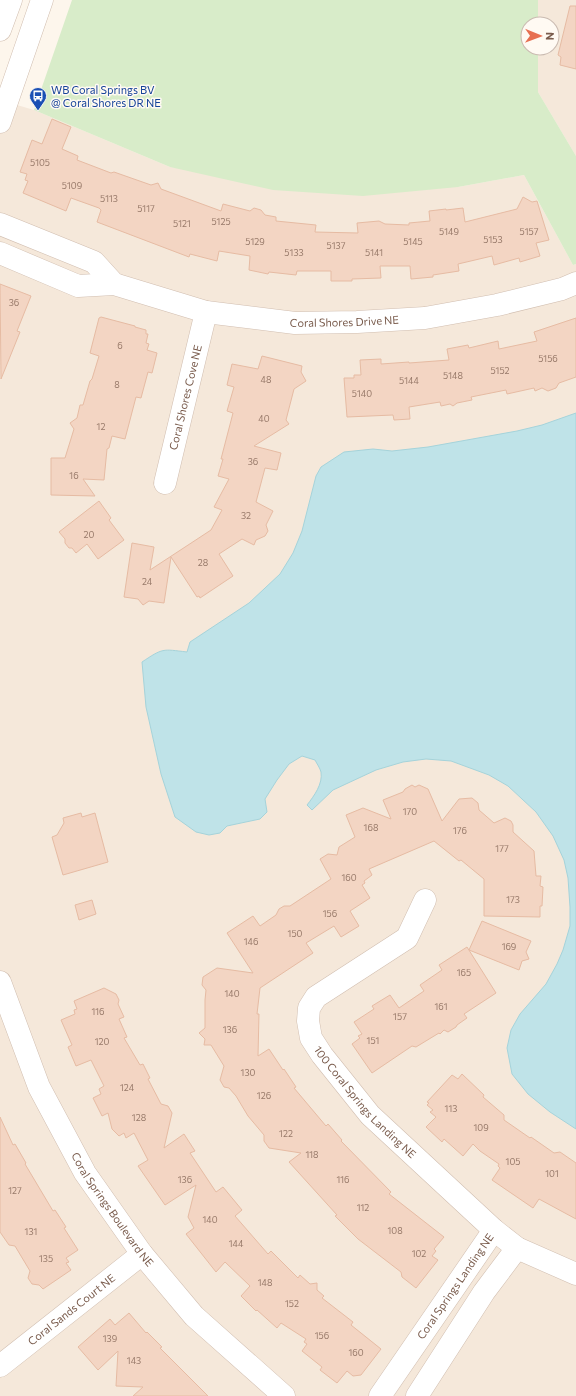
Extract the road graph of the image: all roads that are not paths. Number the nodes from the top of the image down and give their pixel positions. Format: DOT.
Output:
graph roads {
  1 [pos="11,0"];
  2 [pos="42,0"];
  3 [pos="0,30"];
  4 [pos="0,122"];
  5 [pos="0,224"];
  6 [pos="0,253"];
  7 [pos="576,283"];
  8 [pos="114,284"];
  9 [pos="206,312"];
  10 [pos="165,483"];
  11 [pos="425,900"];
  12 [pos="0,982"];
  13 [pos="494,1230"];
  14 [pos="517,1248"];
  15 [pos="142,1254"];
  16 [pos="576,1274"];
  17 [pos="0,1366"];
  18 [pos="284,1396"];
  19 [pos="380,1396"];
  20 [pos="417,1396"];
  1 -- 3 [label="street"];
  2 -- 4 [label="street"];
  5 -- 8 [label="street"];
  6 -- 8 [label="street, Coral Shores Drive NE"];
  7 -- 9 [label="street, Coral Shores Drive NE"];
  8 -- 9 [label="street, Coral Shores Drive NE"];
  9 -- 10 [label="street, Coral Shores Cove NE"];
  11 -- 13 [label="street, 100 Coral Springs Landing NE"];
  12 -- 15 [label="street, Coral Springs Boulevard NE"];
  13 -- 14 [label="street, Coral Springs Landing NE"];
  13 -- 19 [label="street, Coral Springs Landing NE"];
  14 -- 16 [label="street, Coral Springs Landing NE"];
  14 -- 20 [label="street"];
  15 -- 17 [label="street, Coral Sands Court NE"];
  15 -- 18 [label="street, Coral Springs Boulevard NE"];
}
